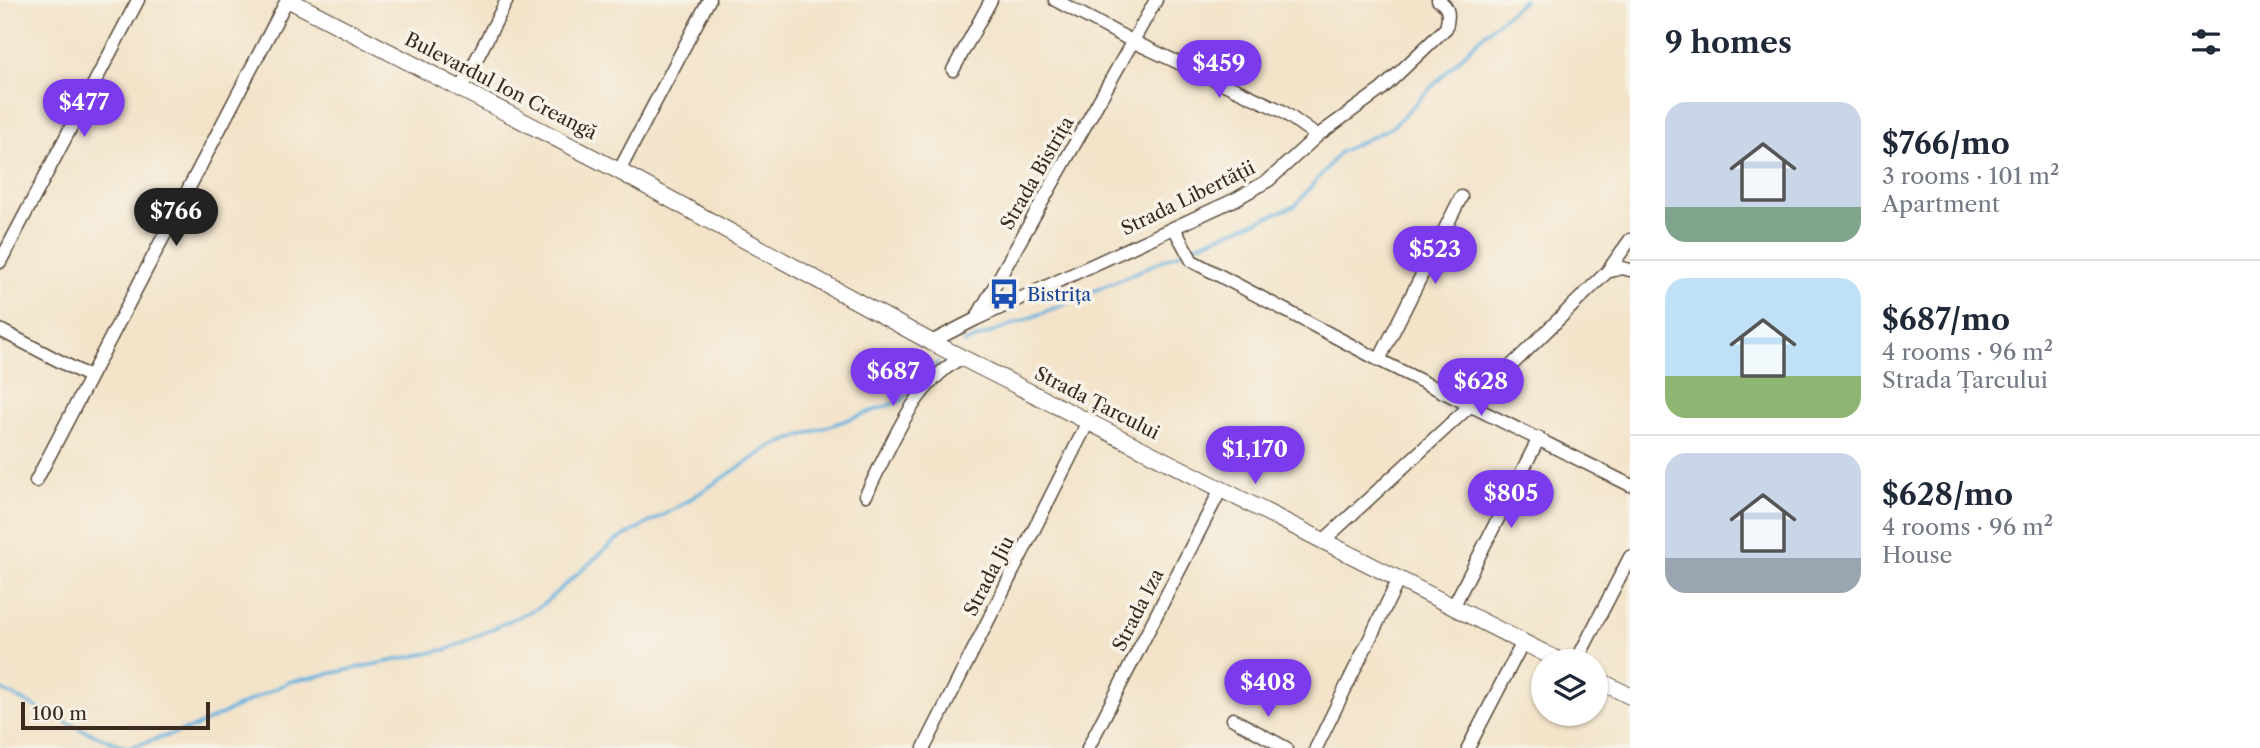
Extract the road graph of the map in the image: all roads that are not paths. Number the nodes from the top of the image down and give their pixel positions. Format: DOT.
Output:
graph roads {
  1 [pos="138,0"];
  2 [pos="288,0"];
  3 [pos="507,0"];
  4 [pos="709,0"];
  5 [pos="991,0"];
  6 [pos="1055,0"];
  7 [pos="1156,0"];
  8 [pos="1438,0"];
  9 [pos="1133,42"];
  10 [pos="953,70"];
  11 [pos="461,89"];
  12 [pos="1317,136"];
  13 [pos="619,171"];
  14 [pos="1461,197"];
  15 [pos="1174,228"];
  16 [pos="1630,240"];
  17 [pos="0,262"];
  18 [pos="1630,270"];
  19 [pos="1608,272"];
  20 [pos="976,319"];
  21 [pos="0,330"];
  22 [pos="930,342"];
  23 [pos="961,358"];
  24 [pos="1379,360"];
  25 [pos="90,377"];
  26 [pos="1472,404"];
  27 [pos="1088,422"];
  28 [pos="1539,438"];
  29 [pos="36,481"];
  30 [pos="1630,485"];
  31 [pos="1222,489"];
  32 [pos="866,495"];
  33 [pos="1323,541"];
  34 [pos="1630,558"];
  35 [pos="1399,579"];
  36 [pos="1453,607"];
  37 [pos="1523,642"];
  38 [pos="1537,649"];
  39 [pos="1583,649"];
  40 [pos="1608,685"];
  41 [pos="1630,696"];
  42 [pos="1233,719"];
  43 [pos="924,748"];
  44 [pos="1088,748"];
  45 [pos="1286,748"];
  46 [pos="1316,748"];
  47 [pos="1468,748"];
  1 -- 17 [label="street"];
  2 -- 11 [label="street, Bulevardul Ion Creangă"];
  2 -- 25 [label="street"];
  3 -- 11 [label="street"];
  4 -- 13 [label="street"];
  5 -- 10 [label="street"];
  6 -- 9 [label="street"];
  7 -- 9 [label="street, Strada Bistrița"];
  8 -- 12 [label="street, Strada Libertății"];
  9 -- 12 [label="street"];
  9 -- 20 [label="street, Strada Bistrița"];
  11 -- 13 [label="street, Bulevardul Ion Creangă"];
  12 -- 15 [label="street, Strada Libertății"];
  13 -- 22 [label="street, Strada Țarcului"];
  14 -- 24 [label="street"];
  15 -- 20 [label="street, Strada Libertății"];
  15 -- 24 [label="street"];
  16 -- 19 [label="street"];
  18 -- 19 [label="street"];
  19 -- 26 [label="street"];
  20 -- 22 [label="street"];
  21 -- 25 [label="street"];
  22 -- 23 [label="street, Strada Țarcului"];
  23 -- 27 [label="street, Strada Țarcului"];
  23 -- 32 [label="street"];
  24 -- 26 [label="street"];
  25 -- 29 [label="street"];
  26 -- 28 [label="street"];
  26 -- 33 [label="street"];
  27 -- 31 [label="street, Strada Țarcului"];
  27 -- 43 [label="street, Strada Jiu"];
  28 -- 30 [label="street"];
  28 -- 36 [label="street"];
  31 -- 33 [label="street, Strada Țarcului"];
  31 -- 44 [label="street, Strada Iza"];
  33 -- 35 [label="street, Strada Țarcului"];
  34 -- 39 [label="street"];
  35 -- 36 [label="street, Strada Țarcului"];
  35 -- 46 [label="street"];
  36 -- 37 [label="street, Strada Țarcului"];
  37 -- 38 [label="street, Strada Țarcului"];
  37 -- 47 [label="street"];
  40 -- 41 [label="street"];
  42 -- 45 [label="street"];
}
